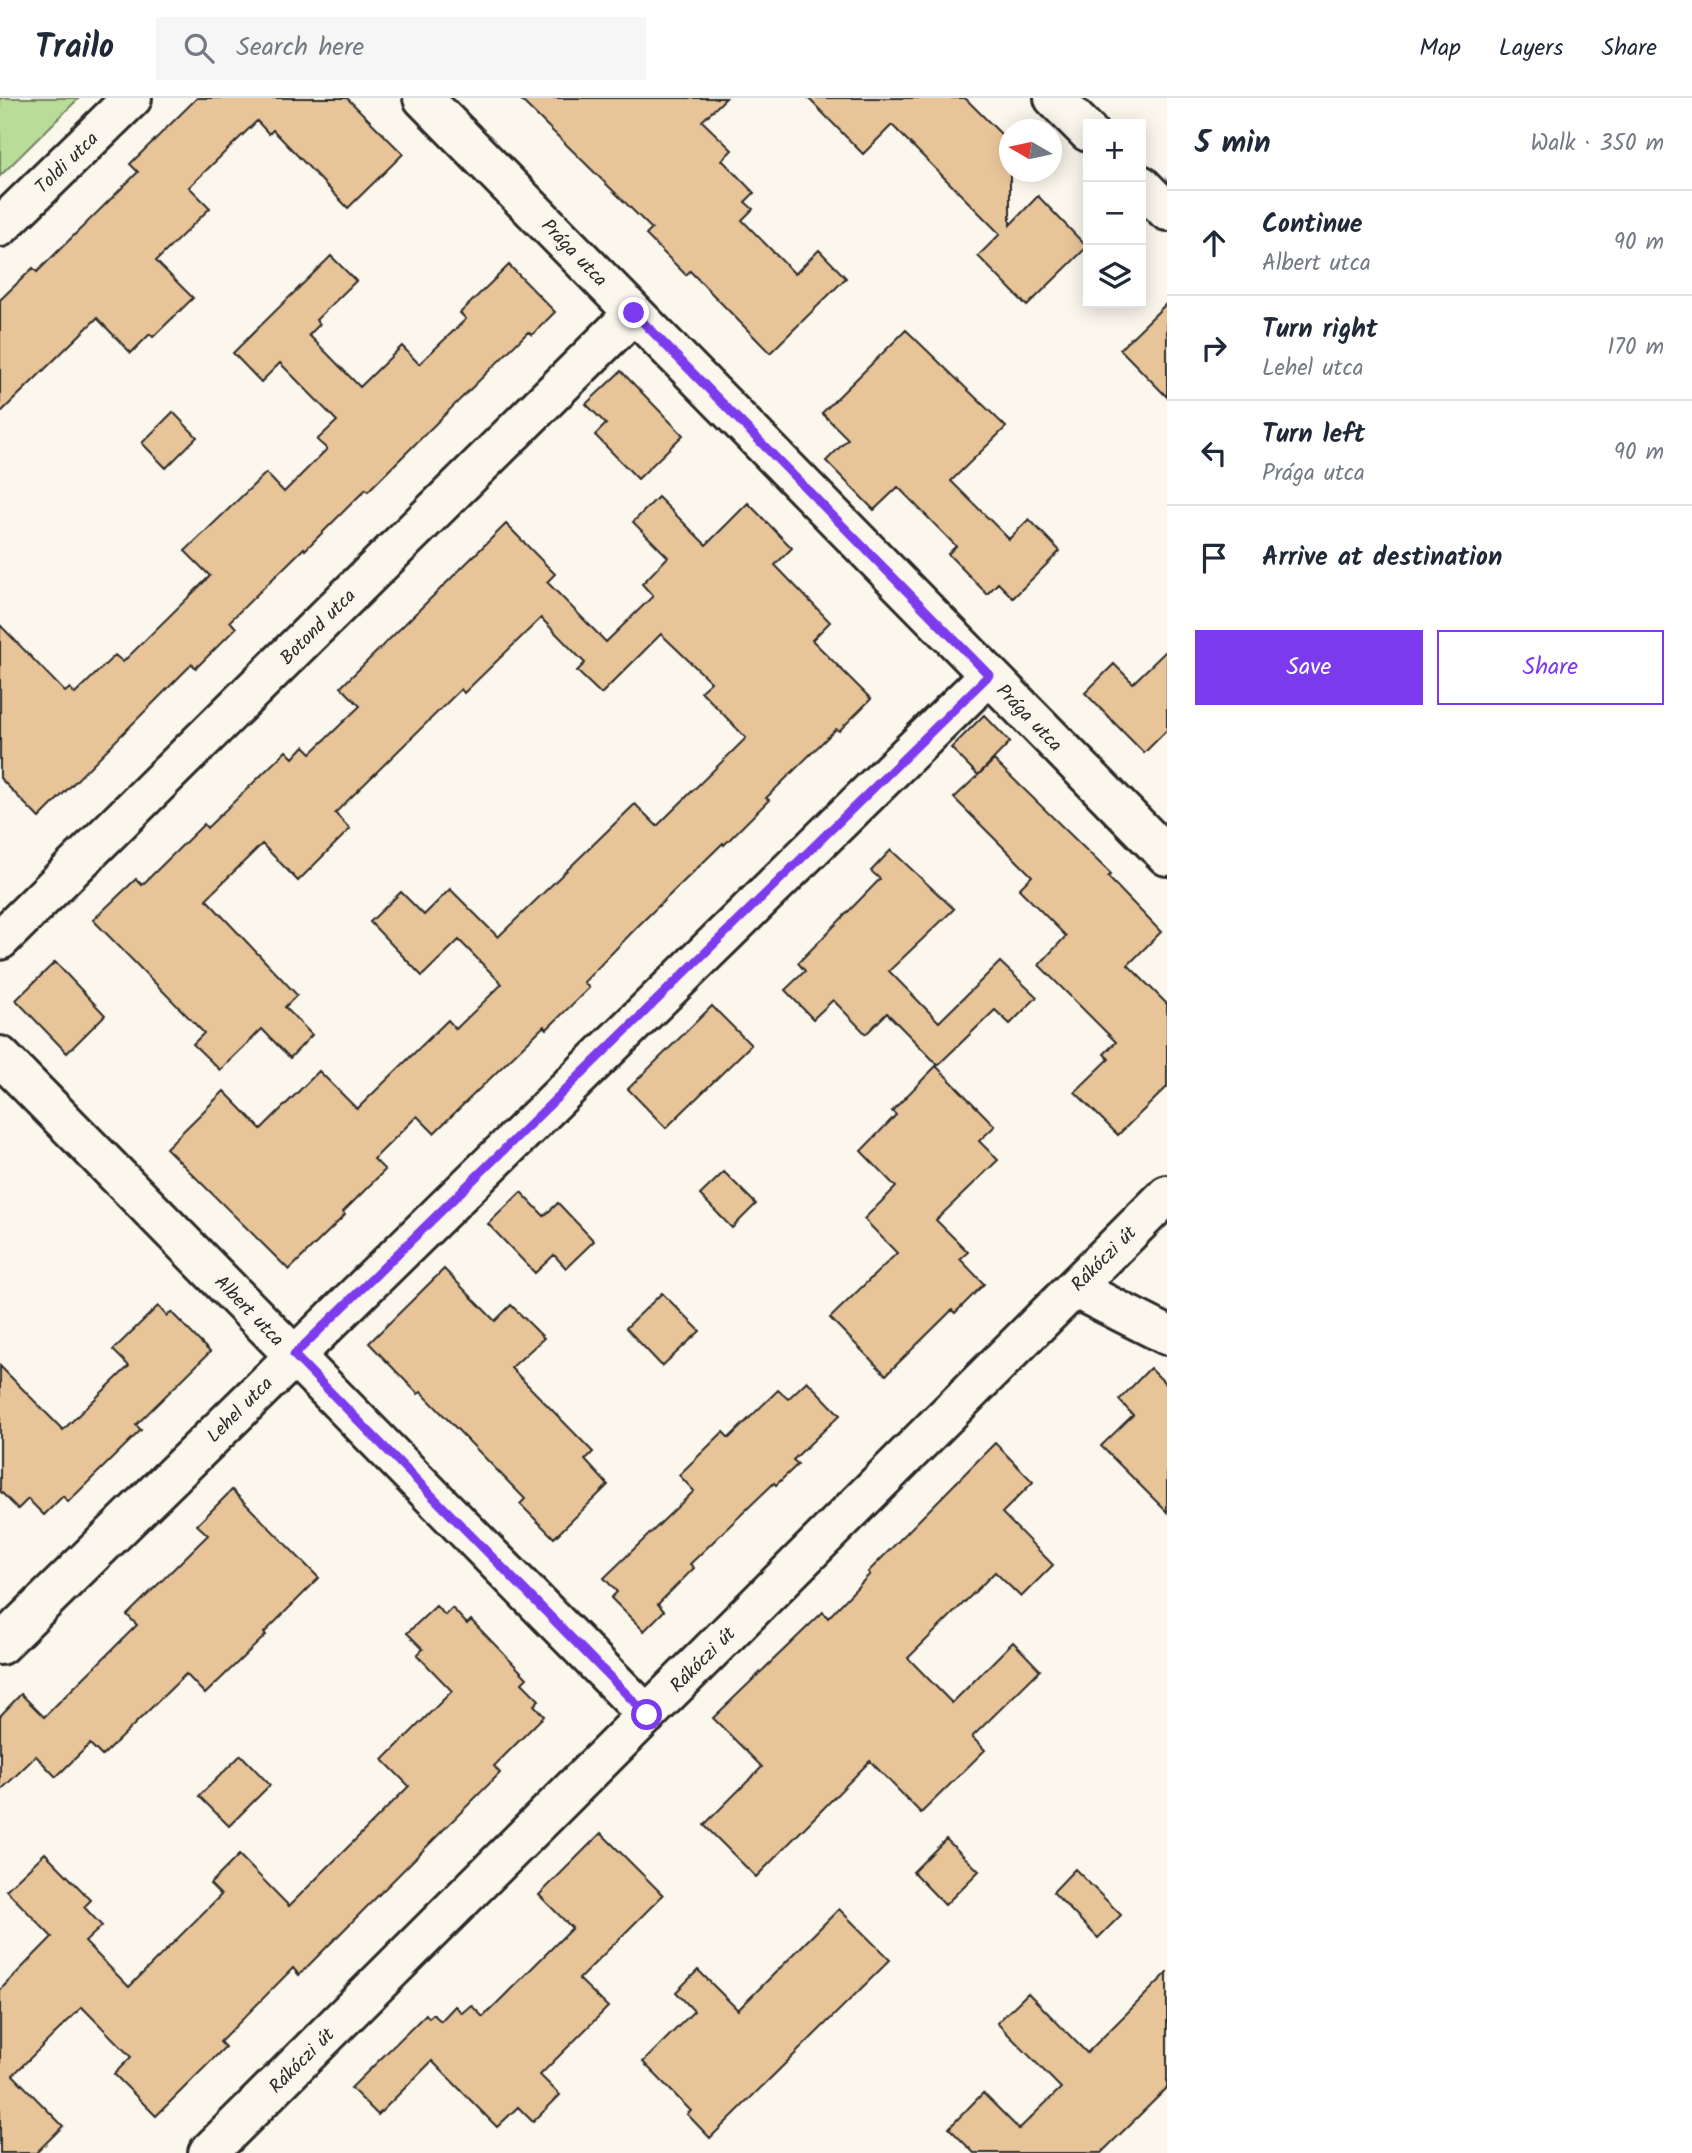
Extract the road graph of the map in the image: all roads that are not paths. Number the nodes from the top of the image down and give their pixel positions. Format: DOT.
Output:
graph roads {
  1 [pos="132,98"];
  2 [pos="423,98"];
  3 [pos="1054,98"];
  4 [pos="1083,127"];
  5 [pos="1146,190"];
  6 [pos="1167,211"];
  7 [pos="0,227"];
  8 [pos="634,313"];
  9 [pos="989,675"];
  10 [pos="1167,856"];
  11 [pos="0,940"];
  12 [pos="0,1056"];
  13 [pos="1167,1195"];
  14 [pos="1074,1288"];
  15 [pos="1167,1335"];
  16 [pos="294,1355"];
  17 [pos="0,1645"];
  18 [pos="647,1715"];
  19 [pos="208,2153"];
  1 -- 7 [label="street, Toldi utca"];
  2 -- 8 [label="street, Prága utca"];
  3 -- 4 [label="street"];
  5 -- 6 [label="street"];
  8 -- 9 [label="street, Prága utca"];
  8 -- 11 [label="street, Botond utca"];
  9 -- 10 [label="street, Prága utca"];
  9 -- 16 [label="street, Lehel utca"];
  12 -- 16 [label="street, Albert utca"];
  13 -- 14 [label="street, Rákóczi út"];
  14 -- 15 [label="street"];
  14 -- 18 [label="street, Rákóczi út"];
  16 -- 17 [label="street, Lehel utca"];
  16 -- 18 [label="street, Albert utca"];
  18 -- 19 [label="street, Rákóczi út"];
}
